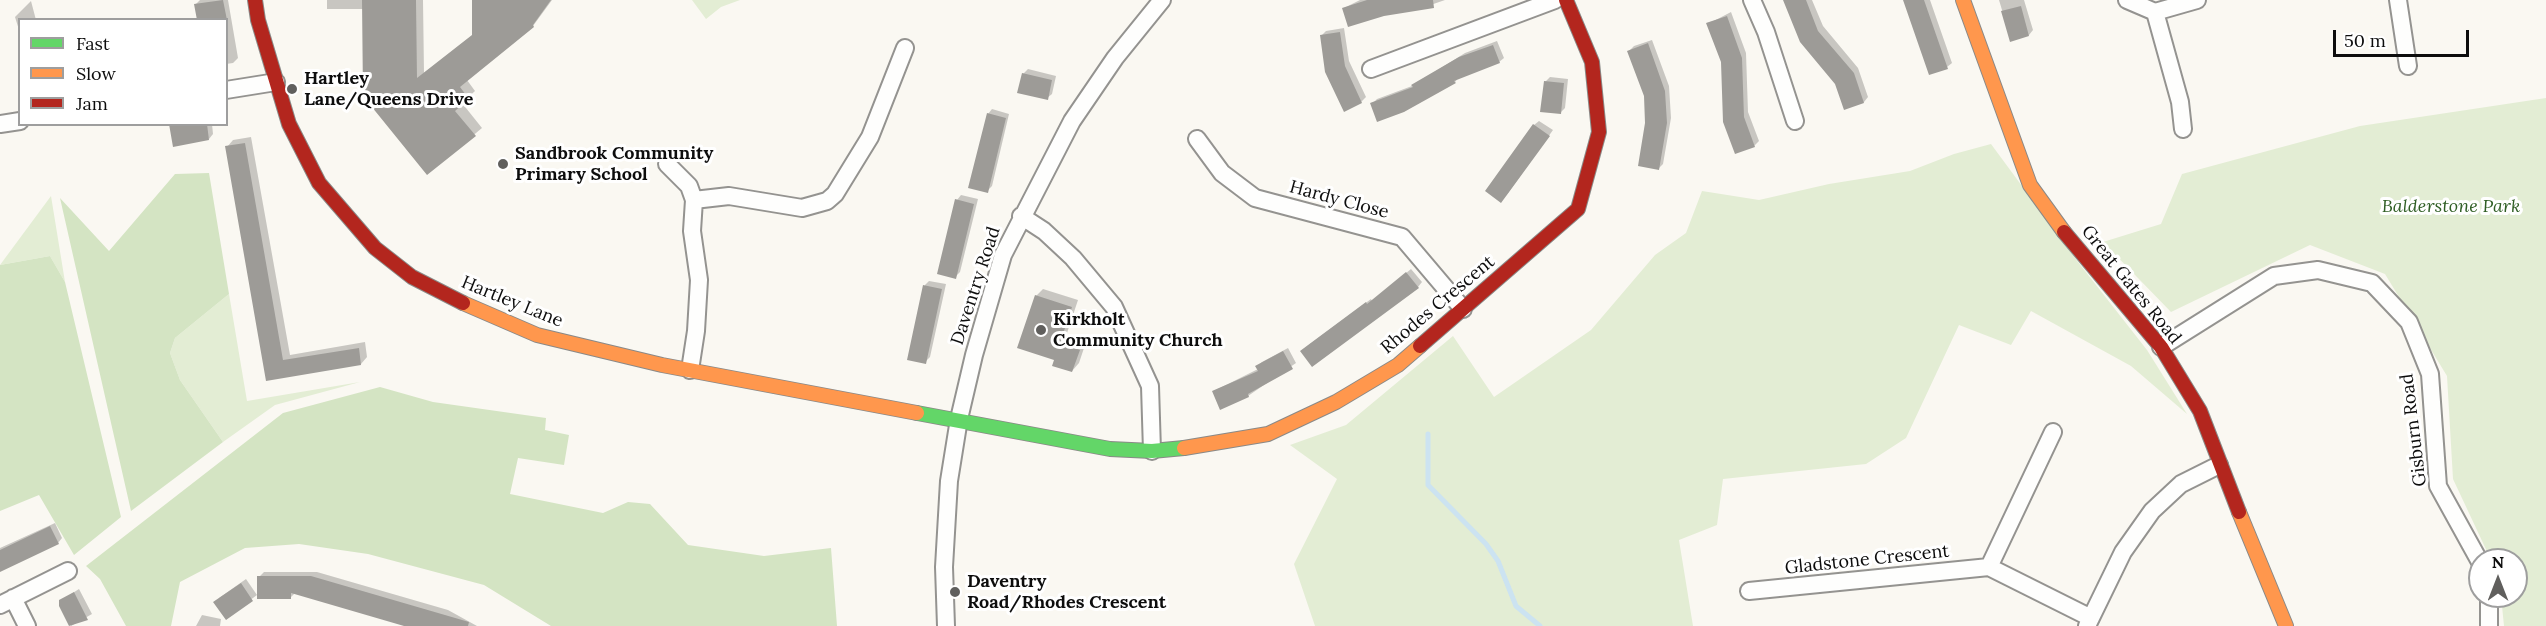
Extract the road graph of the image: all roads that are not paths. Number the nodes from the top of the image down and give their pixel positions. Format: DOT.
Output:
graph roads {
  1 [pos="255,0"];
  2 [pos="1162,0"];
  3 [pos="1555,0"];
  4 [pos="1566,0"];
  5 [pos="1752,0"];
  6 [pos="1963,0"];
  7 [pos="2127,0"];
  8 [pos="2197,0"];
  9 [pos="2398,0"];
  10 [pos="2155,12"];
  11 [pos="905,48"];
  12 [pos="2408,66"];
  13 [pos="1371,69"];
  14 [pos="276,82"];
  15 [pos="228,90"];
  16 [pos="18,121"];
  17 [pos="1795,121"];
  18 [pos="0,124"];
  19 [pos="2183,129"];
  20 [pos="1197,139"];
  21 [pos="667,164"];
  22 [pos="694,200"];
  23 [pos="1021,216"];
  24 [pos="1463,309"];
  25 [pos="2161,347"];
  26 [pos="690,370"];
  27 [pos="959,419"];
  28 [pos="2053,432"];
  29 [pos="1152,450"];
  30 [pos="2219,465"];
  31 [pos="2472,548"];
  32 [pos="1989,567"];
  33 [pos="68,571"];
  34 [pos="1749,591"];
  35 [pos="7,602"];
  36 [pos="2489,608"];
  37 [pos="2089,622"];
  38 [pos="27,626"];
  39 [pos="946,626"];
  40 [pos="2286,626"];
  41 [pos="2489,626"];
  1 -- 14 [label="street, Hartley Lane"];
  2 -- 23 [label="street, Daventry Road"];
  3 -- 13 [label="street"];
  4 -- 24 [label="street, Rhodes Crescent"];
  5 -- 17 [label="street"];
  6 -- 25 [label="street, Great Gates Road"];
  7 -- 10 [label="street"];
  8 -- 10 [label="street"];
  9 -- 12 [label="street"];
  10 -- 19 [label="street"];
  11 -- 22 [label="street"];
  14 -- 15 [label="street"];
  14 -- 26 [label="street, Hartley Lane"];
  16 -- 18 [label="street"];
  20 -- 24 [label="street, Hardy Close"];
  21 -- 22 [label="street"];
  22 -- 26 [label="street"];
  23 -- 27 [label="street, Daventry Road"];
  23 -- 29 [label="street"];
  24 -- 29 [label="street, Rhodes Crescent"];
  25 -- 30 [label="street, Great Gates Road"];
  25 -- 31 [label="street, Gisburn Road"];
  26 -- 27 [label="street, Hartley Lane"];
  27 -- 29 [label="street, Rhodes Crescent"];
  27 -- 39 [label="street, Daventry Road"];
  28 -- 32 [label="street"];
  30 -- 37 [label="street"];
  30 -- 40 [label="street, Great Gates Road"];
  32 -- 34 [label="street, Gladstone Crescent"];
  32 -- 37 [label="street"];
  33 -- 35 [label="street"];
  35 -- 38 [label="street"];
  36 -- 41 [label="street"];
}
